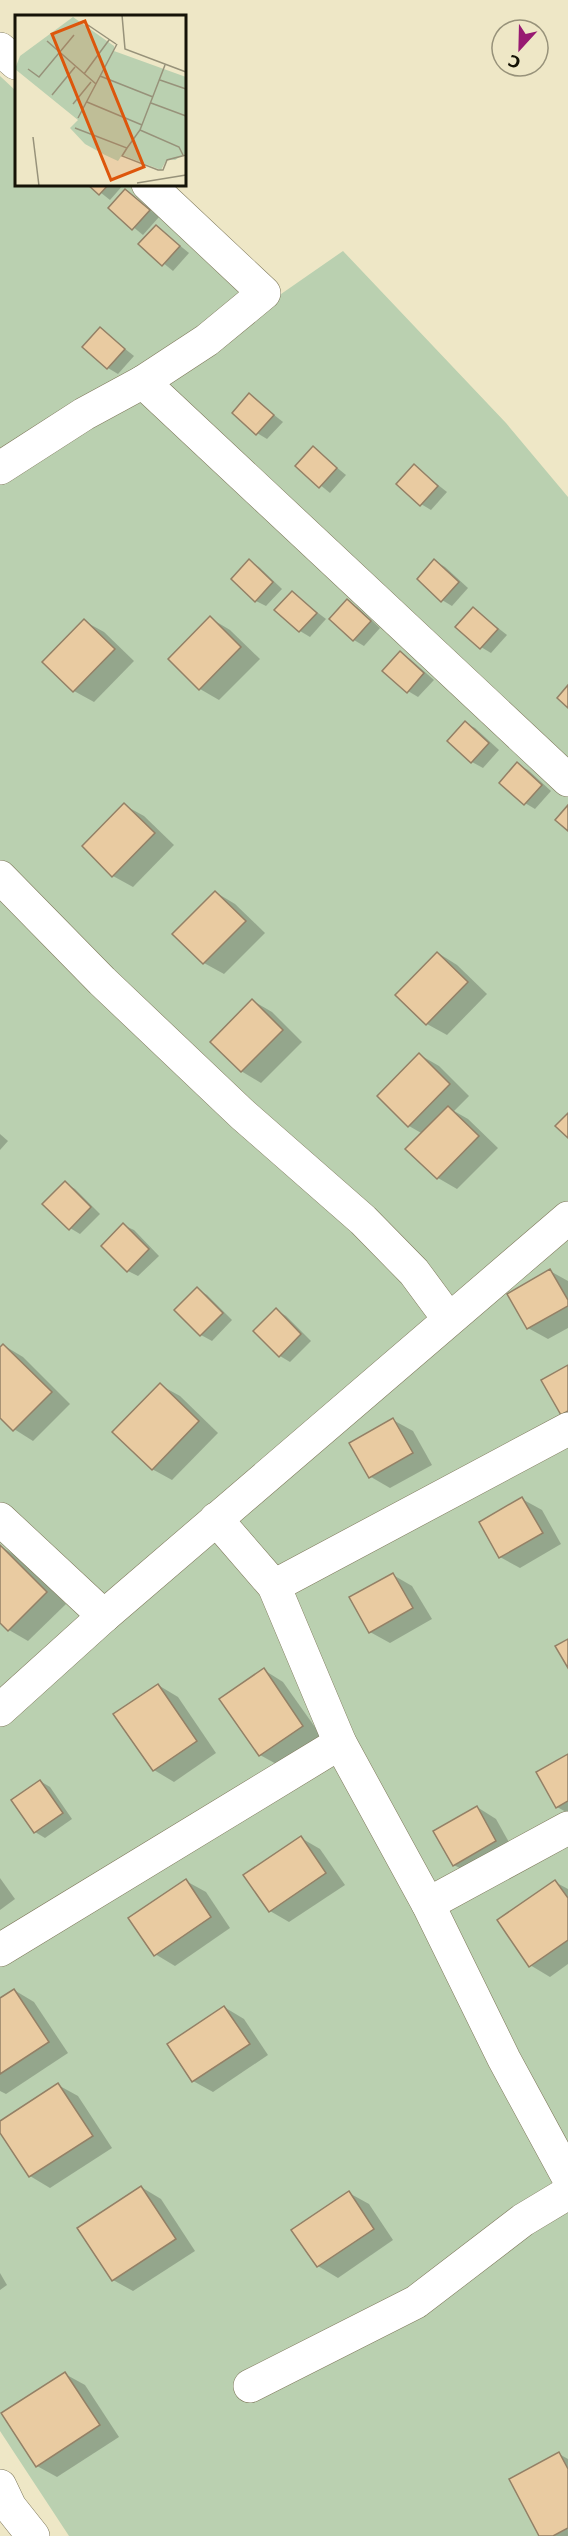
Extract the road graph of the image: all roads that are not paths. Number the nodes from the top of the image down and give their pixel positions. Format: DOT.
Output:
graph roads {
  1 [pos="0,49"];
  2 [pos="15,62"];
  3 [pos="150,186"];
  4 [pos="143,382"];
  5 [pos="0,468"];
  6 [pos="568,780"];
  7 [pos="0,877"];
  8 [pos="568,1218"];
  9 [pos="448,1318"];
  10 [pos="568,1429"];
  11 [pos="0,1519"];
  12 [pos="216,1519"];
  13 [pos="274,1586"];
  14 [pos="104,1616"];
  15 [pos="0,1710"];
  16 [pos="340,1743"];
  17 [pos="568,1828"];
  18 [pos="428,1904"];
  19 [pos="0,1950"];
  20 [pos="568,2177"];
  21 [pos="568,2193"];
  22 [pos="250,2386"];
  23 [pos="0,2486"];
  24 [pos="33,2536"];
  1 -- 2 [label="lane"];
  3 -- 4 [label="lane"];
  4 -- 5 [label="lane"];
  4 -- 6 [label="lane"];
  7 -- 9 [label="lane"];
  8 -- 9 [label="lane"];
  9 -- 12 [label="lane"];
  10 -- 13 [label="lane"];
  11 -- 14 [label="lane"];
  12 -- 13 [label="lane"];
  12 -- 14 [label="lane"];
  13 -- 16 [label="lane"];
  14 -- 15 [label="lane"];
  16 -- 18 [label="lane"];
  16 -- 19 [label="lane"];
  17 -- 18 [label="lane"];
  18 -- 20 [label="lane"];
  21 -- 22 [label="lane"];
  23 -- 24 [label="lane"];
}
